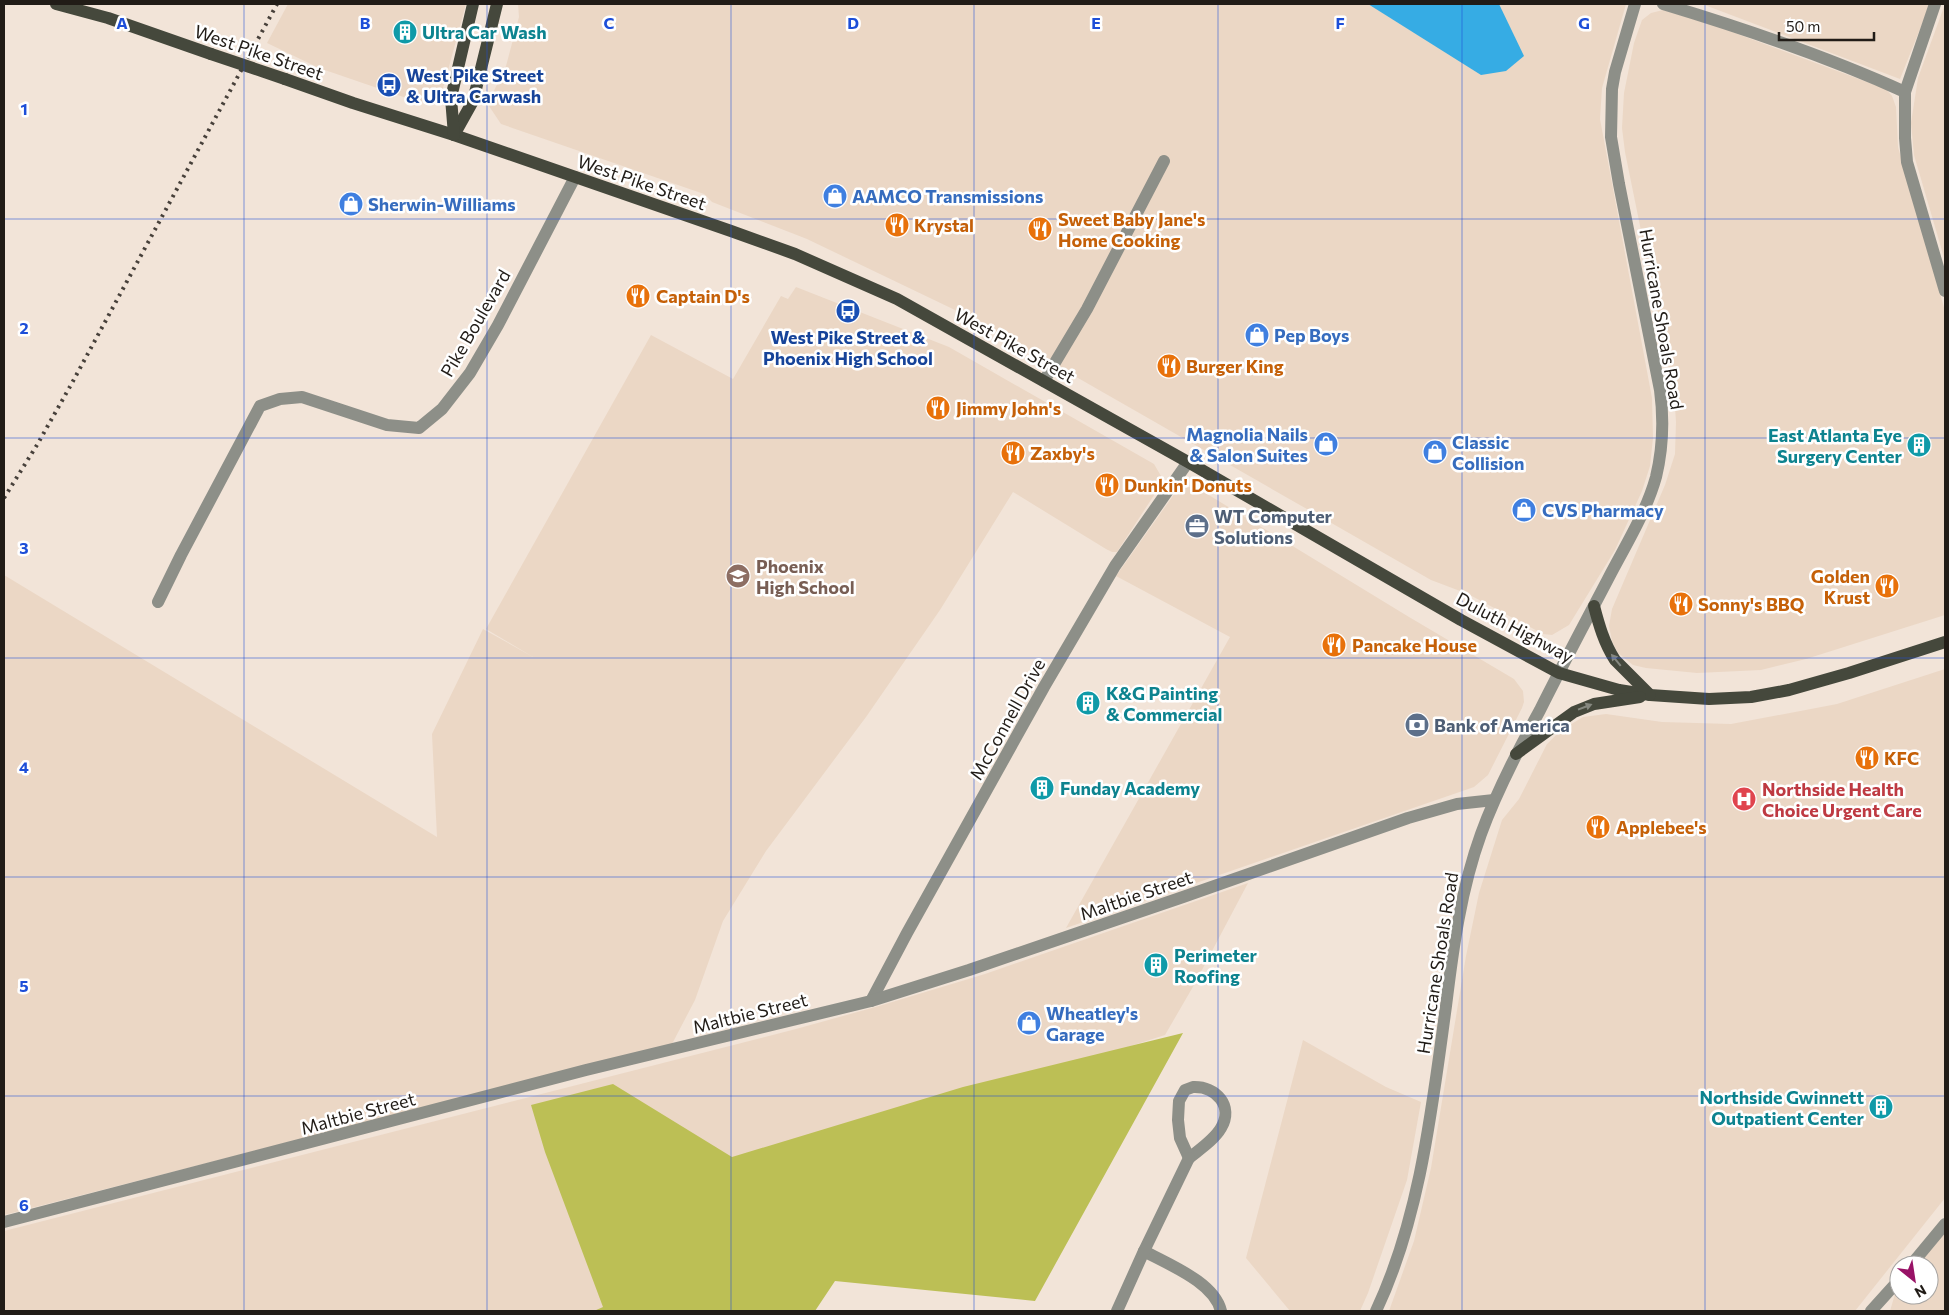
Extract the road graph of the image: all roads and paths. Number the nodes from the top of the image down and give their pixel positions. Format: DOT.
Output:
graph roads {
  1 [pos="56,4"];
  2 [pos="473,4"];
  3 [pos="496,4"];
  4 [pos="1635,4"];
  5 [pos="1663,4"];
  6 [pos="1935,4"];
  7 [pos="72,6"];
  8 [pos="1905,92"];
  9 [pos="454,135"];
  10 [pos="1164,161"];
  11 [pos="575,177"];
  12 [pos="1945,290"];
  13 [pos="1044,381"];
  14 [pos="1188,462"];
  15 [pos="158,602"];
  16 [pos="1594,606"];
  17 [pos="1945,642"];
  18 [pos="1559,673"];
  19 [pos="1650,695"];
  20 [pos="1516,754"];
  21 [pos="1494,800"];
  22 [pos="872,1001"];
  23 [pos="1189,1158"];
  24 [pos="4,1222"];
  25 [pos="1945,1224"];
  26 [pos="1144,1251"];
  27 [pos="1919,1255"];
  28 [pos="1889,1291"];
  29 [pos="1117,1311"];
  30 [pos="1221,1311"];
  31 [pos="1376,1311"];
  32 [pos="1871,1311"];
  1 -- 7 [label="main road, West Pike Street"];
  2 -- 9 [label="main road"];
  3 -- 9 [label="main road"];
  4 -- 16 [label="street, Hurricane Shoals Road"];
  5 -- 8 [label="street"];
  6 -- 8 [label="street"];
  7 -- 9 [label="main road, West Pike Street, bridge"];
  8 -- 12 [label="street"];
  9 -- 11 [label="main road, West Pike Street"];
  10 -- 13 [label="street"];
  11 -- 13 [label="main road, West Pike Street"];
  11 -- 15 [label="street, Pike Boulevard"];
  13 -- 14 [label="main road, West Pike Street"];
  14 -- 18 [label="main road, Duluth Highway"];
  14 -- 22 [label="street, McConnell Drive"];
  16 -- 18 [label="street, Hurricane Shoals Road"];
  19 -- 16 [label="main road, one-way"];
  17 -- 19 [label="main road, Duluth Highway"];
  18 -- 19 [label="main road, Duluth Highway"];
  18 -- 20 [label="street, Hurricane Shoals Road"];
  20 -- 19 [label="main road, one-way"];
  20 -- 21 [label="street, Hurricane Shoals Road"];
  21 -- 22 [label="street, Maltbie Street"];
  21 -- 31 [label="street, Hurricane Shoals Road"];
  22 -- 24 [label="street, Maltbie Street"];
  23 -- 23 [label="street"];
  23 -- 26 [label="street"];
  25 -- 27 [label="street"];
  26 -- 29 [label="street"];
  26 -- 30 [label="street"];
  28 -- 32 [label="street"];
}
